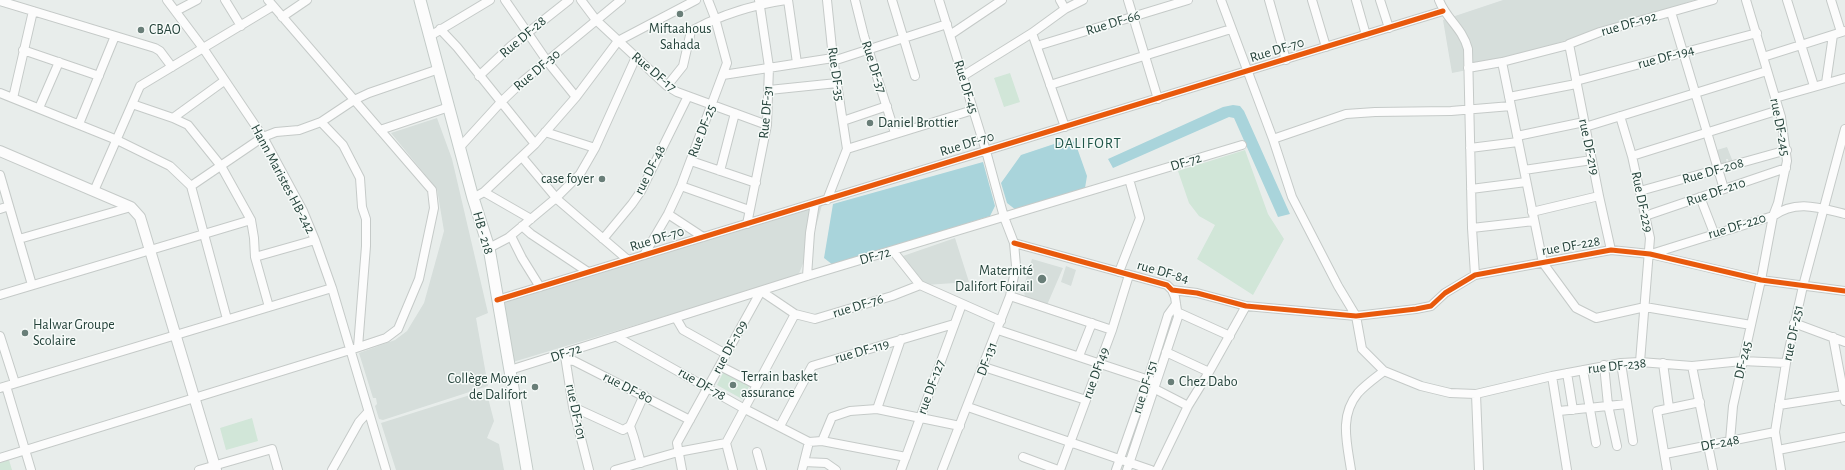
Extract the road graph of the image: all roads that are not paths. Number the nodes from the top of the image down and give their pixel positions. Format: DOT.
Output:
graph roads {
  1 [pos="167,0"];
  2 [pos="197,0"];
  3 [pos="225,0"];
  4 [pos="307,0"];
  5 [pos="420,0"];
  6 [pos="490,0"];
  7 [pos="505,0"];
  8 [pos="569,0"];
  9 [pos="581,0"];
  10 [pos="621,0"];
  11 [pos="696,0"];
  12 [pos="708,0"];
  13 [pos="787,0"];
  14 [pos="855,0"];
  15 [pos="892,0"];
  16 [pos="939,0"];
  17 [pos="1002,0"];
  18 [pos="1060,0"];
  19 [pos="1083,0"];
  20 [pos="1128,0"];
  21 [pos="1188,0"];
  22 [pos="1221,0"];
  23 [pos="1269,0"];
  24 [pos="1312,0"];
  25 [pos="1356,0"];
  26 [pos="1380,0"];
  27 [pos="1439,0"];
  28 [pos="1713,0"];
  29 [pos="1746,0"];
  30 [pos="1787,0"];
  31 [pos="1831,0"];
  32 [pos="0,1"];
  33 [pos="829,1"];
  34 [pos="760,2"];
  35 [pos="270,3"];
  36 [pos="990,4"];
  37 [pos="1065,9"];
  38 [pos="34,11"];
  39 [pos="176,11"];
  40 [pos="1443,11"];
  41 [pos="1671,12"];
  42 [pos="1133,16"];
  43 [pos="282,17"];
  44 [pos="715,18"];
  45 [pos="596,20"];
  46 [pos="947,24"];
  47 [pos="241,26"];
  48 [pos="1389,28"];
  49 [pos="440,29"];
  50 [pos="1231,29"];
  51 [pos="528,33"];
  52 [pos="1032,33"];
  53 [pos="1757,33"];
  54 [pos="1840,33"];
  55 [pos="950,35"];
  56 [pos="1366,35"];
  57 [pos="115,36"];
  58 [pos="430,36"];
  59 [pos="904,39"];
  60 [pos="618,41"];
  61 [pos="1568,45"];
  62 [pos="1037,46"];
  63 [pos="1801,46"];
  64 [pos="1326,47"];
  65 [pos="203,48"];
  66 [pos="23,50"];
  67 [pos="869,50"];
  68 [pos="1683,53"];
  69 [pos="1145,56"];
  70 [pos="636,57"];
  71 [pos="1764,57"];
  72 [pos="833,59"];
  73 [pos="1286,60"];
  74 [pos="547,61"];
  75 [pos="59,62"];
  76 [pos="1502,62"];
  77 [pos="797,63"];
  78 [pos="172,67"];
  79 [pos="769,67"];
  80 [pos="1468,68"];
  81 [pos="439,69"];
  82 [pos="1767,71"];
  83 [pos="1246,72"];
  84 [pos="723,75"];
  85 [pos="99,76"];
  86 [pos="479,76"];
  87 [pos="915,76"];
  88 [pos="963,76"];
  89 [pos="1845,78"];
  90 [pos="224,81"];
  91 [pos="1826,82"];
  92 [pos="837,83"];
  93 [pos="1576,83"];
  94 [pos="1050,85"];
  95 [pos="667,86"];
  96 [pos="1814,86"];
  97 [pos="768,90"];
  98 [pos="1695,92"];
  99 [pos="0,93"];
  100 [pos="688,96"];
  101 [pos="576,97"];
  102 [pos="1509,97"];
  103 [pos="13,98"];
  104 [pos="1775,98"];
  105 [pos="1158,99"];
  106 [pos="354,100"];
  107 [pos="501,102"];
  108 [pos="132,104"];
  109 [pos="712,105"];
  110 [pos="887,106"];
  111 [pos="1511,106"];
  112 [pos="449,107"];
  113 [pos="39,108"];
  114 [pos="974,110"];
  115 [pos="1470,110"];
  116 [pos="1779,110"];
  117 [pos="735,113"];
  118 [pos="1620,116"];
  119 [pos="173,118"];
  120 [pos="843,121"];
  121 [pos="321,122"];
  122 [pos="78,124"];
  123 [pos="767,124"];
  124 [pos="1584,124"];
  125 [pos="1065,127"];
  126 [pos="1845,129"];
  127 [pos="380,130"];
  128 [pos="545,132"];
  129 [pos="1707,133"];
  130 [pos="895,134"];
  131 [pos="263,137"];
  132 [pos="1273,139"];
  133 [pos="1518,139"];
  134 [pos="117,140"];
  135 [pos="535,144"];
  136 [pos="1242,145"];
  137 [pos="460,147"];
  138 [pos="595,148"];
  139 [pos="1470,148"];
  140 [pos="847,149"];
  141 [pos="1787,150"];
  142 [pos="0,151"];
  143 [pos="986,151"];
  144 [pos="1632,156"];
  145 [pos="522,157"];
  146 [pos="1592,160"];
  147 [pos="691,161"];
  148 [pos="221,166"];
  149 [pos="1836,167"];
  150 [pos="1786,168"];
  151 [pos="1524,170"];
  152 [pos="1718,170"];
  153 [pos="1845,170"];
  154 [pos="720,171"];
  155 [pos="0,175"];
  156 [pos="1129,179"];
  157 [pos="1526,182"];
  158 [pos="756,183"];
  159 [pos="191,186"];
  160 [pos="682,186"];
  161 [pos="1471,189"];
  162 [pos="1724,189"];
  163 [pos="94,191"];
  164 [pos="1640,191"];
  165 [pos="484,192"];
  166 [pos="1599,196"];
  167 [pos="1700,197"];
  168 [pos="473,198"];
  169 [pos="556,198"];
  170 [pos="827,200"];
  171 [pos="815,203"];
  172 [pos="9,206"];
  173 [pos="130,207"];
  174 [pos="0,209"];
  175 [pos="1824,209"];
  176 [pos="749,210"];
  177 [pos="1532,212"];
  178 [pos="668,214"];
  179 [pos="1845,214"];
  180 [pos="1645,216"];
  181 [pos="1773,216"];
  182 [pos="1004,217"];
  183 [pos="531,219"];
  184 [pos="251,220"];
  185 [pos="1534,221"];
  186 [pos="747,224"];
  187 [pos="522,226"];
  188 [pos="1472,228"];
  189 [pos="1714,233"];
  190 [pos="204,234"];
  191 [pos="511,236"];
  192 [pos="703,237"];
  193 [pos="19,239"];
  194 [pos="603,239"];
  195 [pos="315,240"];
  196 [pos="1014,243"];
  197 [pos="489,248"];
  198 [pos="150,250"];
  199 [pos="1612,250"];
  200 [pos="893,251"];
  201 [pos="1650,254"];
  202 [pos="644,255"];
  203 [pos="255,257"];
  204 [pos="628,260"];
  205 [pos="1543,263"];
  206 [pos="588,272"];
  207 [pos="1119,272"];
  208 [pos="1129,275"];
  209 [pos="1475,275"];
  210 [pos="807,276"];
  211 [pos="1761,280"];
  212 [pos="920,285"];
  213 [pos="32,286"];
  214 [pos="1803,286"];
  215 [pos="540,287"];
  216 [pos="332,288"];
  217 [pos="1172,290"];
  218 [pos="761,291"];
  219 [pos="1845,291"];
  220 [pos="0,295"];
  221 [pos="1010,296"];
  222 [pos="498,300"];
  223 [pos="962,304"];
  224 [pos="1246,306"];
  225 [pos="269,307"];
  226 [pos="1645,307"];
  227 [pos="1176,308"];
  228 [pos="795,314"];
  229 [pos="1356,316"];
  230 [pos="676,318"];
  231 [pos="227,319"];
  232 [pos="1001,322"];
  233 [pos="1092,323"];
  234 [pos="1794,323"];
  235 [pos="954,324"];
  236 [pos="1751,325"];
  237 [pos="998,330"];
  238 [pos="1112,330"];
  239 [pos="175,335"];
  240 [pos="1230,336"];
  241 [pos="617,337"];
  242 [pos="1833,337"];
  243 [pos="0,339"];
  244 [pos="901,339"];
  245 [pos="1845,342"];
  246 [pos="354,349"];
  247 [pos="1166,352"];
  248 [pos="726,354"];
  249 [pos="1079,356"];
  250 [pos="565,357"];
  251 [pos="1742,361"];
  252 [pos="1640,362"];
  253 [pos="1786,362"];
  254 [pos="1099,363"];
  255 [pos="1621,363"];
  256 [pos="1663,363"];
  257 [pos="1604,365"];
  258 [pos="720,366"];
  259 [pos="1692,366"];
  260 [pos="984,367"];
  261 [pos="510,370"];
  262 [pos="1583,370"];
  263 [pos="1384,371"];
  264 [pos="1209,372"];
  265 [pos="1567,373"];
  266 [pos="1552,376"];
  267 [pos="1148,379"];
  268 [pos="14,383"];
  269 [pos="757,386"];
  270 [pos="1156,386"];
  271 [pos="3,387"];
  272 [pos="708,387"];
  273 [pos="1476,394"];
  274 [pos="644,395"];
  275 [pos="194,397"];
  276 [pos="1844,398"];
  277 [pos="1086,400"];
  278 [pos="1700,402"];
  279 [pos="1626,404"];
  280 [pos="1608,405"];
  281 [pos="1779,405"];
  282 [pos="1188,406"];
  283 [pos="573,407"];
  284 [pos="968,407"];
  285 [pos="1590,407"];
  286 [pos="743,408"];
  287 [pos="1670,408"];
  288 [pos="877,409"];
  289 [pos="1573,410"];
  290 [pos="1559,411"];
  291 [pos="368,412"];
  292 [pos="919,417"];
  293 [pos="690,420"];
  294 [pos="630,426"];
  295 [pos="780,426"];
  296 [pos="960,426"];
  297 [pos="1775,432"];
  298 [pos="1845,437"];
  299 [pos="822,441"];
  300 [pos="1070,441"];
  301 [pos="1633,441"];
  302 [pos="1730,441"];
  303 [pos="809,442"];
  304 [pos="726,443"];
  305 [pos="1596,443"];
  306 [pos="1708,445"];
  307 [pos="1617,446"];
  308 [pos="677,449"];
  309 [pos="24,450"];
  310 [pos="1778,450"];
  311 [pos="757,452"];
  312 [pos="1665,454"];
  313 [pos="906,457"];
  314 [pos="1023,457"];
  315 [pos="0,458"];
  316 [pos="1120,458"];
  317 [pos="640,463"];
  318 [pos="803,466"];
  319 [pos="1128,466"];
  320 [pos="215,468"];
  321 [pos="31,470"];
  322 [pos="199,470"];
  323 [pos="278,470"];
  324 [pos="332,470"];
  325 [pos="386,470"];
  326 [pos="528,470"];
  327 [pos="589,470"];
  328 [pos="615,470"];
  329 [pos="682,470"];
  330 [pos="733,470"];
  331 [pos="762,470"];
  332 [pos="836,470"];
  333 [pos="901,470"];
  334 [pos="942,470"];
  335 [pos="1059,470"];
  336 [pos="1116,470"];
  337 [pos="1151,470"];
  338 [pos="1157,470"];
  339 [pos="1351,470"];
  340 [pos="1478,470"];
  341 [pos="1567,470"];
  342 [pos="1667,470"];
  343 [pos="1713,470"];
  344 [pos="1778,470"];
  1 -- 39 [label="street, Hann Maristes HB-242"];
  2 -- 39 [label="street"];
  3 -- 47 [label="street"];
  4 -- 43 [label="street"];
  5 -- 58 [label="main road, HB - 218"];
  6 -- 49 [label="street"];
  7 -- 51 [label="street"];
  8 -- 51 [label="street, Rue DF-28"];
  9 -- 45 [label="street, Rue DF-17"];
  10 -- 45 [label="street, Rue DF-30"];
  11 -- 60 [label="street"];
  12 -- 44 [label="street, Rue DF-25"];
  13 -- 34 [label="street"];
  13 -- 77 [label="street"];
  14 -- 67 [label="street, Rue DF-37"];
  15 -- 59 [label="street"];
  16 -- 46 [label="street, Rue DF-45"];
  17 -- 36 [label="street"];
  18 -- 37 [label="street"];
  19 -- 37 [label="street"];
  20 -- 42 [label="street"];
  21 -- 42 [label="street, Rue DF-66"];
  22 -- 50 [label="street"];
  23 -- 73 [label="street"];
  24 -- 64 [label="street"];
  25 -- 56 [label="street"];
  26 -- 48 [label="street"];
  27 -- 40 [label="street"];
  28 -- 41 [label="street, rue DF-192"];
  29 -- 53 [label="street, rue DF-245"];
  30 -- 63 [label="street"];
  31 -- 54 [label="street"];
  32 -- 38 [label="street"];
  33 -- 72 [label="street, Rue DF-35"];
  34 -- 44 [label="street"];
  34 -- 79 [label="street, Rue DF-31"];
  35 -- 43 [label="street"];
  35 -- 47 [label="street"];
  36 -- 55 [label="street"];
  37 -- 52 [label="street"];
  38 -- 57 [label="street"];
  38 -- 66 [label="street"];
  39 -- 65 [label="street, Hann Maristes HB-242"];
  40 -- 48 [label="street, Rue DF-70"];
  40 -- 80 [label="street"];
  41 -- 61 [label="street, rue DF-192"];
  41 -- 68 [label="street"];
  42 -- 62 [label="street, Rue DF-66"];
  42 -- 69 [label="street"];
  43 -- 106 [label="street"];
  44 -- 84 [label="street, Rue DF-25"];
  44 -- 95 [label="street"];
  45 -- 60 [label="street, Rue DF-17"];
  45 -- 74 [label="street, Rue DF-30"];
  46 -- 55 [label="street, Rue DF-45"];
  46 -- 59 [label="street"];
  47 -- 65 [label="street"];
  48 -- 56 [label="street, Rue DF-70"];
  49 -- 58 [label="street"];
  49 -- 86 [label="street"];
  50 -- 69 [label="street"];
  50 -- 83 [label="street"];
  51 -- 74 [label="street"];
  51 -- 86 [label="street, Rue DF-28"];
  52 -- 62 [label="street"];
  52 -- 88 [label="street"];
  53 -- 68 [label="street, rue DF-194"];
  53 -- 71 [label="street, rue DF-245"];
  54 -- 63 [label="street"];
  54 -- 91 [label="street"];
  55 -- 88 [label="street, Rue DF-45"];
  56 -- 64 [label="street, Rue DF-70"];
  57 -- 78 [label="street"];
  57 -- 85 [label="street"];
  58 -- 81 [label="main road, HB - 218"];
  59 -- 67 [label="street"];
  59 -- 87 [label="street"];
  60 -- 70 [label="street, Rue DF-17"];
  60 -- 101 [label="street"];
  61 -- 76 [label="street, rue DF-192"];
  61 -- 93 [label="street, rue DF-219"];
  62 -- 94 [label="street"];
  63 -- 71 [label="street"];
  63 -- 96 [label="street"];
  64 -- 73 [label="street, Rue DF-70"];
  65 -- 78 [label="street"];
  65 -- 90 [label="street, Hann Maristes HB-242"];
  66 -- 75 [label="street"];
  66 -- 103 [label="street"];
  67 -- 72 [label="street"];
  67 -- 110 [label="street, Rue DF-37"];
  68 -- 93 [label="street, rue DF-194"];
  68 -- 98 [label="street"];
  69 -- 94 [label="street"];
  69 -- 105 [label="street"];
  70 -- 95 [label="street, Rue DF-17"];
  70 -- 138 [label="street"];
  71 -- 82 [label="street, rue DF-245"];
  72 -- 77 [label="street"];
  72 -- 92 [label="street, Rue DF-35"];
  73 -- 83 [label="street, Rue DF-70"];
  74 -- 101 [label="street"];
  74 -- 107 [label="street, Rue DF-30"];
  75 -- 85 [label="street"];
  75 -- 113 [label="street"];
  76 -- 80 [label="street, rue DF-192"];
  76 -- 102 [label="street"];
  77 -- 79 [label="street"];
  78 -- 108 [label="street"];
  79 -- 84 [label="street"];
  79 -- 97 [label="street, Rue DF-31"];
  80 -- 115 [label="street"];
  81 -- 106 [label="street"];
  81 -- 112 [label="main road, HB - 218"];
  82 -- 98 [label="street"];
  82 -- 104 [label="street, rue DF-245"];
  83 -- 105 [label="street, Rue DF-70"];
  83 -- 132 [label="street"];
  84 -- 109 [label="street, Rue DF-25"];
  85 -- 122 [label="street"];
  86 -- 107 [label="street"];
  88 -- 114 [label="street, Rue DF-45"];
  89 -- 91 [label="street"];
  90 -- 119 [label="street"];
  90 -- 131 [label="street, Hann Maristes HB-242"];
  91 -- 96 [label="street"];
  92 -- 97 [label="street"];
  92 -- 120 [label="street, Rue DF-35"];
  93 -- 102 [label="street, rue DF-194"];
  93 -- 124 [label="street, rue DF-219"];
  94 -- 125 [label="street"];
  95 -- 100 [label="street, Rue DF-17"];
  96 -- 104 [label="street"];
  97 -- 123 [label="street, Rue DF-31"];
  98 -- 118 [label="street"];
  98 -- 129 [label="street"];
  99 -- 103 [label="street"];
  100 -- 109 [label="street, Rue DF-17"];
  100 -- 194 [label="street, rue DF-48"];
  101 -- 128 [label="street"];
  102 -- 111 [label="street"];
  103 -- 113 [label="street"];
  104 -- 116 [label="street, rue DF-245"];
  105 -- 125 [label="street, Rue DF-70"];
  106 -- 121 [label="street"];
  106 -- 127 [label="street"];
  107 -- 135 [label="street"];
  107 -- 137 [label="street, Rue DF-30"];
  108 -- 119 [label="street"];
  108 -- 134 [label="street"];
  109 -- 117 [label="street, Rue DF-17"];
  109 -- 147 [label="street, Rue DF-25"];
  110 -- 120 [label="street"];
  110 -- 130 [label="street, Rue DF-37"];
  111 -- 115 [label="street"];
  111 -- 133 [label="street"];
  112 -- 127 [label="street"];
  112 -- 137 [label="main road, HB - 218"];
  113 -- 122 [label="street"];
  114 -- 130 [label="street"];
  114 -- 143 [label="street, Rue DF-45"];
  115 -- 132 [label="street"];
  115 -- 139 [label="street"];
  116 -- 129 [label="street"];
  116 -- 141 [label="street, rue DF-245"];
  117 -- 123 [label="street, Rue DF-17"];
  117 -- 154 [label="street"];
  118 -- 124 [label="street"];
  118 -- 144 [label="street, Rue DF-229"];
  119 -- 148 [label="street"];
  120 -- 140 [label="street, Rue DF-35"];
  121 -- 131 [label="street"];
  121 -- 246 [label="street"];
  122 -- 134 [label="street"];
  123 -- 158 [label="street, Rue DF-31"];
  124 -- 133 [label="street"];
  124 -- 146 [label="street, rue DF-219"];
  125 -- 143 [label="street, Rue DF-70"];
  126 -- 149 [label="street, rue DF-251"];
  127 -- 246 [label="street"];
  128 -- 135 [label="street"];
  128 -- 138 [label="street"];
  129 -- 144 [label="street"];
  129 -- 152 [label="street"];
  130 -- 140 [label="street"];
  131 -- 148 [label="street"];
  131 -- 195 [label="street, Hann Maristes HB-242"];
  132 -- 229 [label="street"];
  133 -- 139 [label="street"];
  133 -- 151 [label="street"];
  134 -- 159 [label="street"];
  134 -- 163 [label="street"];
  135 -- 145 [label="street"];
  136 -- 156 [label="street, DF-72 / DF-72"];
  137 -- 168 [label="main road, HB - 218"];
  138 -- 169 [label="street"];
  139 -- 161 [label="street"];
  140 -- 170 [label="street"];
  141 -- 150 [label="street, rue DF-245"];
  141 -- 152 [label="street, Rue DF-208"];
  142 -- 163 [label="street"];
  143 -- 170 [label="street, Rue DF-70"];
  143 -- 182 [label="street, Rue DF-45"];
  144 -- 164 [label="street, Rue DF-229"];
  145 -- 165 [label="street"];
  145 -- 169 [label="street"];
  146 -- 151 [label="street"];
  146 -- 166 [label="street, rue DF-219"];
  147 -- 154 [label="street"];
  147 -- 160 [label="street, Rue DF-25"];
  148 -- 159 [label="street"];
  148 -- 184 [label="street"];
  149 -- 153 [label="street"];
  149 -- 175 [label="street, rue DF-251"];
  150 -- 162 [label="street, Rue DF-210"];
  150 -- 181 [label="street, rue DF-245"];
  151 -- 157 [label="street"];
  152 -- 162 [label="street"];
  152 -- 164 [label="street, Rue DF-208"];
  154 -- 158 [label="street"];
  155 -- 172 [label="street"];
  156 -- 182 [label="street, DF-72 / DF-72"];
  156 -- 207 [label="street"];
  157 -- 161 [label="street"];
  157 -- 177 [label="street"];
  158 -- 176 [label="street, Rue DF-31"];
  159 -- 190 [label="street"];
  160 -- 176 [label="street"];
  160 -- 178 [label="street, Rue DF-25"];
  161 -- 188 [label="street"];
  162 -- 167 [label="street, Rue DF-210"];
  163 -- 173 [label="street"];
  164 -- 180 [label="street, Rue DF-229"];
  165 -- 168 [label="street"];
  165 -- 183 [label="street"];
  166 -- 177 [label="street"];
  166 -- 199 [label="street, rue DF-219"];
  167 -- 180 [label="street, Rue DF-210"];
  167 -- 189 [label="street"];
  168 -- 197 [label="main road, HB - 218"];
  169 -- 183 [label="street"];
  169 -- 194 [label="street"];
  170 -- 171 [label="street, Rue DF-70"];
  171 -- 186 [label="street, Rue DF-70"];
  171 -- 210 [label="street"];
  172 -- 174 [label="street"];
  172 -- 193 [label="street"];
  173 -- 193 [label="street"];
  173 -- 198 [label="street"];
  175 -- 179 [label="street, rue DF-220"];
  175 -- 181 [label="street, rue DF-220"];
  175 -- 214 [label="street, rue DF-251"];
  176 -- 186 [label="street, Rue DF-31"];
  177 -- 185 [label="street"];
  178 -- 192 [label="street"];
  178 -- 202 [label="street, Rue DF-25"];
  180 -- 201 [label="street, Rue DF-229"];
  181 -- 189 [label="street, rue DF-220"];
  181 -- 211 [label="street, rue DF-245"];
  182 -- 196 [label="street, Rue DF-45"];
  182 -- 200 [label="street, DF-72 / DF-72"];
  183 -- 187 [label="street"];
  184 -- 190 [label="street"];
  184 -- 203 [label="street"];
  185 -- 188 [label="street"];
  185 -- 205 [label="street"];
  186 -- 192 [label="street, Rue DF-70"];
  187 -- 191 [label="street"];
  187 -- 206 [label="street"];
  188 -- 209 [label="street"];
  189 -- 201 [label="street, rue DF-220"];
  190 -- 198 [label="street"];
  190 -- 231 [label="street"];
  191 -- 197 [label="street"];
  191 -- 215 [label="street"];
  192 -- 202 [label="street, Rue DF-70"];
  193 -- 213 [label="street"];
  194 -- 204 [label="street"];
  195 -- 203 [label="street"];
  195 -- 216 [label="street, Hann Maristes HB-242"];
  196 -- 207 [label="street, rue DF-84"];
  196 -- 221 [label="street, DF-131"];
  197 -- 222 [label="main road, HB - 218"];
  198 -- 213 [label="street"];
  198 -- 239 [label="street"];
  199 -- 201 [label="street, rue DF-228"];
  199 -- 205 [label="street, rue DF-228"];
  200 -- 210 [label="street, DF-72 / DF-72"];
  200 -- 212 [label="street"];
  201 -- 211 [label="street, rue DF-228"];
  201 -- 226 [label="street, Rue DF-229"];
  202 -- 204 [label="street, Rue DF-70"];
  203 -- 225 [label="street"];
  204 -- 206 [label="street, Rue DF-70"];
  205 -- 209 [label="street, rue DF-228"];
  205 -- 226 [label="street"];
  206 -- 215 [label="street, Rue DF-70"];
  207 -- 208 [label="street, rue DF-84"];
  208 -- 217 [label="street, rue DF-84"];
  208 -- 238 [label="street, rue DF149"];
  209 -- 229 [label="street, rue DF-228"];
  210 -- 218 [label="street, DF-72 / DF-72"];
  211 -- 214 [label="street, rue DF-228"];
  211 -- 236 [label="street, DF-245"];
  212 -- 223 [label="street"];
  212 -- 228 [label="street, rue DF-76"];
  213 -- 220 [label="street"];
  214 -- 219 [label="street, rue DF-228"];
  214 -- 234 [label="street, rue DF-251"];
  215 -- 222 [label="street, Rue DF-70"];
  216 -- 225 [label="street"];
  216 -- 246 [label="street, Hann Maristes HB-242"];
  217 -- 224 [label="street, rue DF-84"];
  217 -- 227 [label="street, rue DF-151"];
  218 -- 228 [label="street, rue DF-76"];
  218 -- 230 [label="street, DF-72 / DF-72"];
  218 -- 248 [label="street, rue DF-109"];
  221 -- 232 [label="street, DF-131"];
  221 -- 233 [label="street"];
  222 -- 261 [label="main road, HB - 218"];
  223 -- 232 [label="street"];
  223 -- 235 [label="street, rue DF-127"];
  224 -- 229 [label="street, rue DF-84"];
  224 -- 240 [label="street"];
  225 -- 231 [label="street"];
  226 -- 236 [label="street"];
  226 -- 252 [label="street, Rue DF-229"];
  227 -- 240 [label="street"];
  227 -- 247 [label="street, rue DF-151"];
  227 -- 267 [label="street, rue DF-151"];
  228 -- 269 [label="street"];
  229 -- 263 [label="street"];
  230 -- 241 [label="street, DF-72 / DF-72"];
  230 -- 248 [label="street"];
  231 -- 239 [label="street"];
  232 -- 237 [label="street, DF-131"];
  233 -- 238 [label="street"];
  233 -- 249 [label="street"];
  234 -- 242 [label="street"];
  234 -- 253 [label="street, rue DF-251"];
  235 -- 244 [label="street, rue DF-119"];
  235 -- 292 [label="street, rue DF-127"];
  236 -- 251 [label="street, DF-245"];
  237 -- 249 [label="street"];
  237 -- 260 [label="street, DF-131"];
  238 -- 254 [label="street, rue DF149"];
  239 -- 268 [label="street"];
  239 -- 275 [label="street"];
  240 -- 264 [label="street"];
  241 -- 250 [label="street, DF-72 / DF-72"];
  241 -- 272 [label="street, rue DF-78"];
  242 -- 245 [label="street"];
  242 -- 276 [label="street"];
  243 -- 268 [label="street"];
  244 -- 288 [label="street"];
  244 -- 295 [label="street, rue DF-119"];
  246 -- 275 [label="street"];
  246 -- 291 [label="street, Hann Maristes HB-242"];
  247 -- 264 [label="street"];
  247 -- 270 [label="street, rue DF-151"];
  248 -- 258 [label="street, rue DF-109"];
  249 -- 254 [label="street"];
  250 -- 261 [label="street, DF-72 / DF-72"];
  250 -- 274 [label="street, rue DF-80"];
  250 -- 283 [label="street, rue DF-101"];
  251 -- 253 [label="street, rue DF-238"];
  251 -- 259 [label="street, rue DF-238"];
  251 -- 302 [label="street, DF-245"];
  252 -- 255 [label="street, rue DF-238"];
  252 -- 256 [label="street, rue DF-238"];
  253 -- 281 [label="street, rue DF-251"];
  254 -- 267 [label="street"];
  254 -- 277 [label="street, rue DF149"];
  255 -- 257 [label="street, rue DF-238"];
  255 -- 279 [label="street"];
  256 -- 259 [label="street, rue DF-238"];
  256 -- 287 [label="street"];
  257 -- 262 [label="street, rue DF-238"];
  257 -- 280 [label="street"];
  258 -- 269 [label="street"];
  258 -- 272 [label="street, rue DF-109"];
  259 -- 278 [label="street"];
  260 -- 277 [label="street"];
  260 -- 284 [label="street, DF-131"];
  261 -- 326 [label="main road, HB - 218"];
  262 -- 265 [label="street, rue DF-238"];
  262 -- 285 [label="street"];
  263 -- 273 [label="street, rue DF-238"];
  263 -- 339 [label="street"];
  264 -- 282 [label="street"];
  265 -- 266 [label="street, rue DF-238"];
  265 -- 289 [label="street"];
  266 -- 273 [label="street, rue DF-238"];
  266 -- 290 [label="street"];
  267 -- 270 [label="street"];
  267 -- 316 [label="street, rue DF-151"];
  268 -- 271 [label="street"];
  269 -- 286 [label="street"];
  270 -- 282 [label="street"];
  270 -- 319 [label="street, rue DF-151"];
  271 -- 309 [label="street"];
  272 -- 286 [label="street, rue DF-78"];
  272 -- 293 [label="street, rue DF-109"];
  273 -- 340 [label="street"];
  274 -- 293 [label="street, rue DF-80"];
  274 -- 294 [label="street"];
  275 -- 309 [label="street"];
  275 -- 320 [label="street"];
  276 -- 281 [label="street"];
  277 -- 300 [label="street, rue DF149"];
  278 -- 287 [label="street"];
  278 -- 306 [label="street"];
  279 -- 280 [label="street"];
  279 -- 301 [label="street"];
  280 -- 285 [label="street"];
  280 -- 307 [label="street"];
  281 -- 297 [label="street, rue DF-251"];
  282 -- 338 [label="street"];
  283 -- 294 [label="street"];
  283 -- 327 [label="street, rue DF-101"];
  284 -- 296 [label="street, DF-131"];
  284 -- 300 [label="street"];
  285 -- 289 [label="street"];
  285 -- 305 [label="street"];
  286 -- 295 [label="street, rue DF-78"];
  286 -- 304 [label="street"];
  287 -- 312 [label="street"];
  288 -- 292 [label="street"];
  288 -- 299 [label="street"];
  289 -- 290 [label="street"];
  290 -- 341 [label="street"];
  291 -- 324 [label="street"];
  291 -- 325 [label="street, Hann Maristes HB-242"];
  292 -- 296 [label="street"];
  292 -- 313 [label="street, rue DF-127"];
  293 -- 308 [label="street, rue DF-109"];
  294 -- 317 [label="street"];
  295 -- 303 [label="street, rue DF-78"];
  296 -- 334 [label="street, DF-131"];
  297 -- 302 [label="street, DF-248 / DF-248"];
  297 -- 310 [label="street, rue DF-251"];
  298 -- 310 [label="street"];
  299 -- 303 [label="street"];
  299 -- 313 [label="street"];
  300 -- 316 [label="street"];
  300 -- 335 [label="street, rue DF149"];
  302 -- 306 [label="street, DF-248 / DF-248"];
  303 -- 318 [label="street"];
  304 -- 308 [label="street"];
  304 -- 330 [label="street"];
  306 -- 312 [label="street, DF-248 / DF-248"];
  306 -- 343 [label="street"];
  308 -- 317 [label="street"];
  308 -- 329 [label="street"];
  309 -- 315 [label="street"];
  309 -- 321 [label="street"];
  310 -- 344 [label="street, rue DF-251"];
  311 -- 331 [label="street"];
  312 -- 342 [label="street"];
  313 -- 333 [label="street, rue DF-127"];
  314 -- 335 [label="street"];
  316 -- 319 [label="street"];
  316 -- 336 [label="street, rue DF-151"];
  317 -- 328 [label="street"];
  318 -- 332 [label="street"];
  319 -- 337 [label="street"];
  320 -- 322 [label="street"];
  320 -- 323 [label="street"];
}
